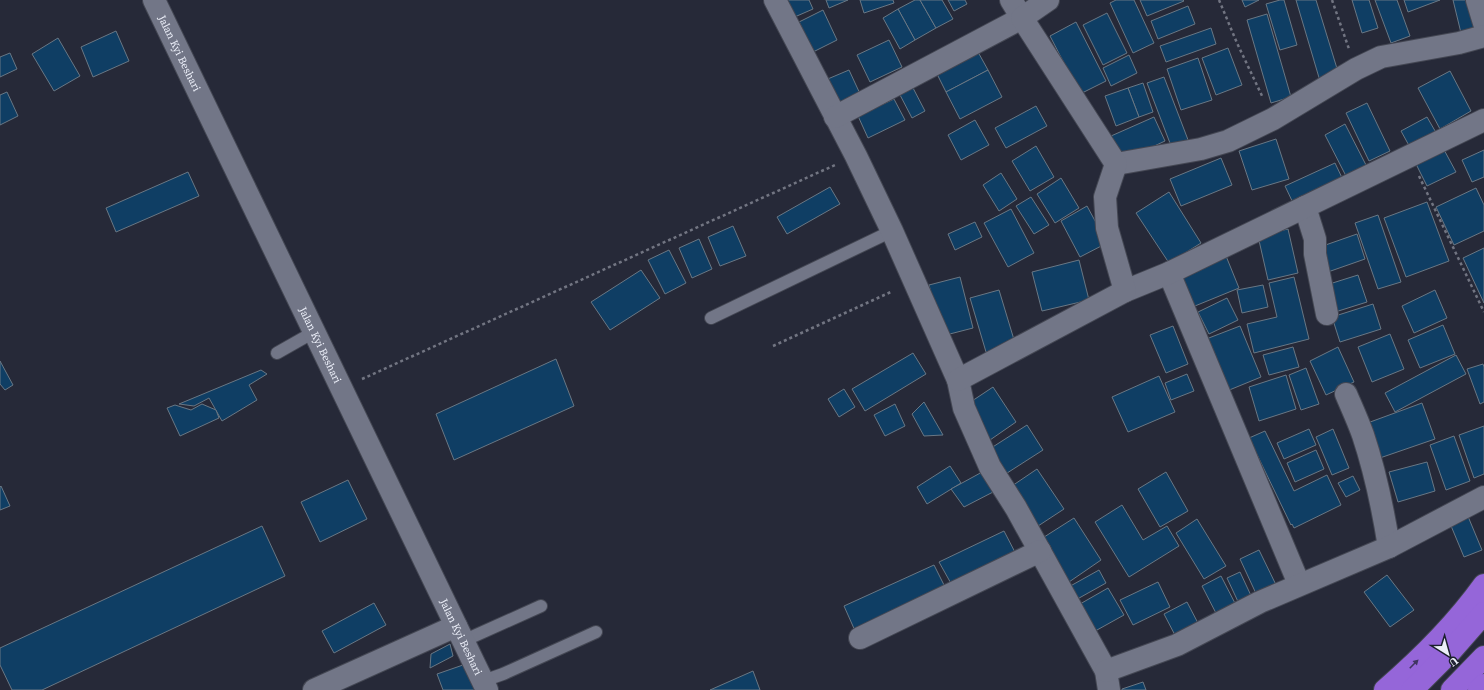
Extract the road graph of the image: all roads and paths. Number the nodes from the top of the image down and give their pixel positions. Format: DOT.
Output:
graph roads {
  1 [pos="154,0"];
  2 [pos="775,0"];
  3 [pos="1048,0"];
  4 [pos="1219,0"];
  5 [pos="1332,0"];
  6 [pos="1477,0"];
  7 [pos="1016,9"];
  8 [pos="1484,23"];
  9 [pos="1484,36"];
  10 [pos="1356,69"];
  11 [pos="836,117"];
  12 [pos="1273,118"];
  13 [pos="1484,120"];
  14 [pos="856,156"];
  15 [pos="1409,156"];
  16 [pos="1116,164"];
  17 [pos="1305,207"];
  18 [pos="892,231"];
  19 [pos="1169,274"];
  20 [pos="914,281"];
  21 [pos="1125,291"];
  22 [pos="1484,312"];
  23 [pos="1327,314"];
  24 [pos="711,318"];
  25 [pos="314,332"];
  26 [pos="772,346"];
  27 [pos="277,352"];
  28 [pos="958,380"];
  29 [pos="342,388"];
  30 [pos="1346,394"];
  31 [pos="1484,497"];
  32 [pos="1389,547"];
  33 [pos="1040,551"];
  34 [pos="1299,584"];
  35 [pos="1484,585"];
  36 [pos="541,606"];
  37 [pos="1484,613"];
  38 [pos="596,632"];
  39 [pos="460,633"];
  40 [pos="860,638"];
  41 [pos="1484,656"];
  42 [pos="1107,680"];
  43 [pos="1484,685"];
  44 [pos="485,686"];
  45 [pos="314,690"];
  46 [pos="1385,690"];
  47 [pos="1412,690"];
  48 [pos="1452,690"];
  49 [pos="1479,690"];
  1 -- 25 [label="street, Jalan Kyi Beshari"];
  2 -- 11 [label="street"];
  3 -- 7 [label="street"];
  4 -- 12 [label="path"];
  5 -- 10 [label="path"];
  6 -- 8 [label="street"];
  7 -- 11 [label="street"];
  7 -- 16 [label="street"];
  9 -- 10 [label="street"];
  10 -- 12 [label="street"];
  11 -- 14 [label="street"];
  12 -- 16 [label="street"];
  13 -- 15 [label="street"];
  14 -- 18 [label="street"];
  14 -- 29 [label="path"];
  15 -- 17 [label="street"];
  15 -- 22 [label="path"];
  16 -- 21 [label="street"];
  17 -- 19 [label="street"];
  17 -- 23 [label="street"];
  18 -- 20 [label="street"];
  18 -- 24 [label="lane"];
  19 -- 21 [label="street"];
  19 -- 34 [label="street"];
  20 -- 26 [label="path"];
  20 -- 28 [label="street"];
  21 -- 28 [label="street"];
  25 -- 27 [label="lane"];
  25 -- 29 [label="street, Jalan Kyi Beshari"];
  28 -- 33 [label="street"];
  29 -- 39 [label="street, Jalan Kyi Beshari"];
  30 -- 32 [label="street"];
  31 -- 32 [label="street"];
  32 -- 34 [label="street"];
  33 -- 40 [label="street"];
  33 -- 42 [label="street"];
  34 -- 42 [label="street"];
  46 -- 35 [label="highway, one-way"];
  36 -- 39 [label="lane"];
  37 -- 47 [label="highway"];
  38 -- 44 [label="lane"];
  39 -- 44 [label="street, Jalan Kyi Beshari"];
  39 -- 45 [label="street"];
  41 -- 48 [label="highway"];
  43 -- 49 [label="highway"];
}
